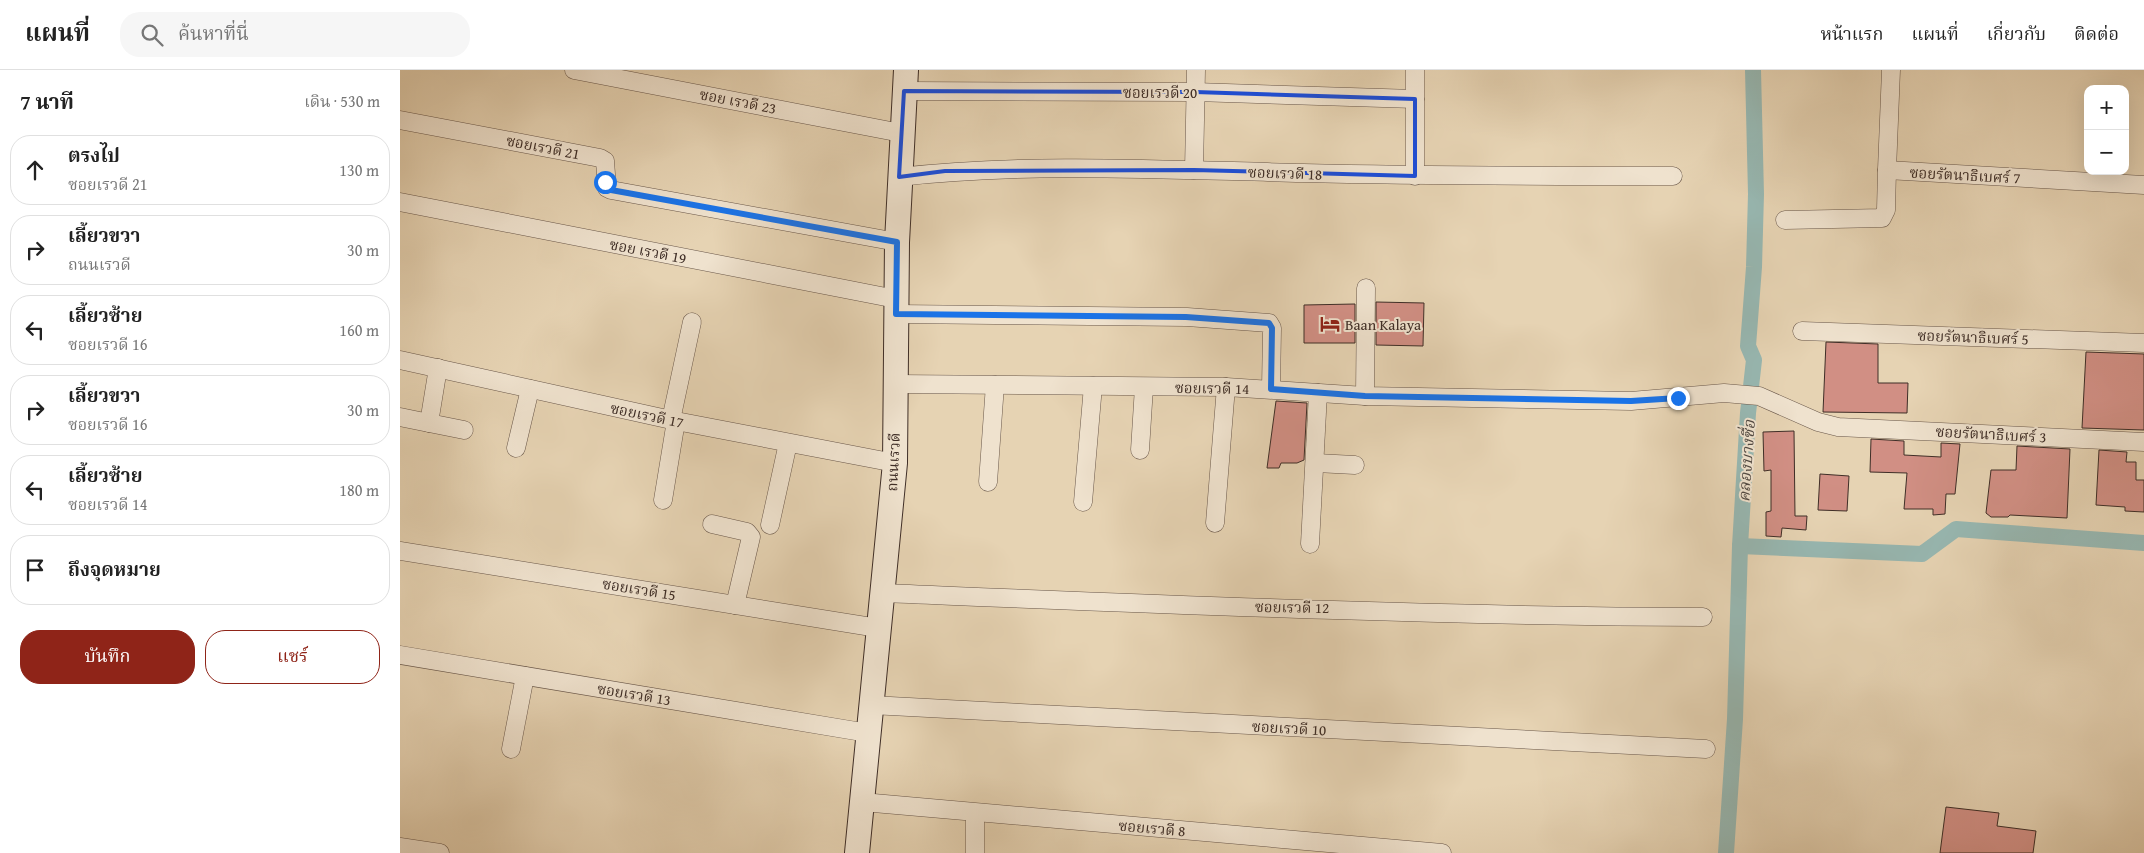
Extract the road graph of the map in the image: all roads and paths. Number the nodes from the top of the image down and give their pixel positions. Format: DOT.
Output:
graph roads {
  1 [pos="574,70"];
  2 [pos="1196,70"];
  3 [pos="1415,70"];
  4 [pos="1891,70"];
  5 [pos="905,80"];
  6 [pos="1195,92"];
  7 [pos="1415,99"];
  8 [pos="400,120"];
  9 [pos="901,133"];
  10 [pos="1194,170"];
  11 [pos="1887,170"];
  12 [pos="899,176"];
  13 [pos="1416,176"];
  14 [pos="1672,176"];
  15 [pos="2144,185"];
  16 [pos="400,202"];
  17 [pos="1785,220"];
  18 [pos="897,242"];
  19 [pos="1366,288"];
  20 [pos="896,306"];
  21 [pos="692,322"];
  22 [pos="1802,331"];
  23 [pos="2144,343"];
  24 [pos="400,360"];
  25 [pos="438,368"];
  26 [pos="895,384"];
  27 [pos="995,385"];
  28 [pos="1093,386"];
  29 [pos="1144,387"];
  30 [pos="1226,387"];
  31 [pos="530,389"];
  32 [pos="1271,389"];
  33 [pos="1318,393"];
  34 [pos="1365,396"];
  35 [pos="400,417"];
  36 [pos="673,421"];
  37 [pos="429,423"];
  38 [pos="1838,427"];
  39 [pos="464,430"];
  40 [pos="2144,442"];
  41 [pos="788,443"];
  42 [pos="516,448"];
  43 [pos="1140,450"];
  44 [pos="894,463"];
  45 [pos="1316,463"];
  46 [pos="1355,465"];
  47 [pos="988,482"];
  48 [pos="663,500"];
  49 [pos="1083,502"];
  50 [pos="1216,523"];
  51 [pos="712,524"];
  52 [pos="770,525"];
  53 [pos="1310,544"];
  54 [pos="400,550"];
  55 [pos="882,593"];
  56 [pos="735,605"];
  57 [pos="1703,617"];
  58 [pos="878,628"];
  59 [pos="400,655"];
  60 [pos="525,676"];
  61 [pos="871,705"];
  62 [pos="868,733"];
  63 [pos="512,749"];
  64 [pos="1706,749"];
  65 [pos="862,802"];
  66 [pos="975,813"];
  67 [pos="1271,846"];
  68 [pos="400,847"];
  69 [pos="440,853"];
  70 [pos="858,853"];
  71 [pos="975,853"];
  72 [pos="1442,853"];
  1 -- 9 [label="street, ซอย เรวดี 23"];
  2 -- 6 [label="street"];
  3 -- 7 [label="street"];
  4 -- 11 [label="street"];
  5 -- 6 [label="street, ซอยเรวดี 20"];
  5 -- 9 [label="street, ถนนเรวดี"];
  6 -- 7 [label="street, ซอยเรวดี 20"];
  6 -- 10 [label="street"];
  7 -- 13 [label="street"];
  8 -- 18 [label="street, ซอยเรวดี 21"];
  9 -- 12 [label="street, ถนนเรวดี"];
  10 -- 12 [label="street, ซอยเรวดี 18"];
  10 -- 13 [label="street, ซอยเรวดี 18"];
  11 -- 15 [label="street, ซอยรัตนาธิเบศร์ 7"];
  11 -- 17 [label="street"];
  12 -- 18 [label="street, ถนนเรวดี"];
  13 -- 14 [label="street, ซอยเรวดี 18"];
  16 -- 20 [label="street, ซอย เรวดี 19"];
  18 -- 20 [label="street, ถนนเรวดี"];
  19 -- 34 [label="street"];
  20 -- 26 [label="street, ถนนเรวดี"];
  20 -- 32 [label="street, ซอย เรวดี 19"];
  21 -- 36 [label="street"];
  22 -- 23 [label="street, ซอยรัตนาธิเบศร์ 5"];
  24 -- 25 [label="street, ซอยเรวดี 17"];
  25 -- 31 [label="street, ซอยเรวดี 17"];
  25 -- 37 [label="street"];
  26 -- 27 [label="street, ซอยเรวดี 14"];
  26 -- 44 [label="street, ถนนเรวดี"];
  27 -- 28 [label="street, ซอยเรวดี 14"];
  27 -- 47 [label="street"];
  28 -- 29 [label="street, ซอยเรวดี 14"];
  28 -- 49 [label="street"];
  29 -- 30 [label="street, ซอยเรวดี 14"];
  29 -- 43 [label="street"];
  30 -- 32 [label="street, ซอยเรวดี 14"];
  30 -- 50 [label="street"];
  31 -- 36 [label="street, ซอยเรวดี 17"];
  31 -- 42 [label="street"];
  32 -- 33 [label="street, ซอยเรวดี 14"];
  33 -- 34 [label="street, ซอยเรวดี 14"];
  33 -- 45 [label="street"];
  34 -- 38 [label="street, ซอยเรวดี 14"];
  35 -- 37 [label="street"];
  36 -- 41 [label="street, ซอยเรวดี 17"];
  36 -- 48 [label="street"];
  37 -- 39 [label="street"];
  38 -- 40 [label="street, ซอยรัตนาธิเบศร์ 3"];
  41 -- 44 [label="street, ซอยเรวดี 17"];
  41 -- 52 [label="street"];
  44 -- 55 [label="street, ถนนเรวดี"];
  45 -- 46 [label="street"];
  45 -- 53 [label="street"];
  51 -- 56 [label="street"];
  54 -- 56 [label="street, ซอยเรวดี 15"];
  55 -- 57 [label="street, ซอยเรวดี 12"];
  55 -- 58 [label="street, ถนนเรวดี"];
  56 -- 58 [label="street, ซอยเรวดี 15"];
  58 -- 61 [label="street, ถนนเรวดี"];
  59 -- 60 [label="street, ซอยเรวดี 13"];
  60 -- 62 [label="street, ซอยเรวดี 13"];
  60 -- 63 [label="street"];
  61 -- 62 [label="street, ถนนเรวดี"];
  61 -- 64 [label="street, ซอยเรวดี 10"];
  62 -- 65 [label="street, ถนนเรวดี"];
  65 -- 66 [label="street, ซอยเรวดี 8"];
  65 -- 70 [label="street, ถนนเรวดี"];
  66 -- 67 [label="street, ซอยเรวดี 8"];
  66 -- 71 [label="street"];
  67 -- 72 [label="street, ซอยเรวดี 8"];
  68 -- 69 [label="street"];
}
